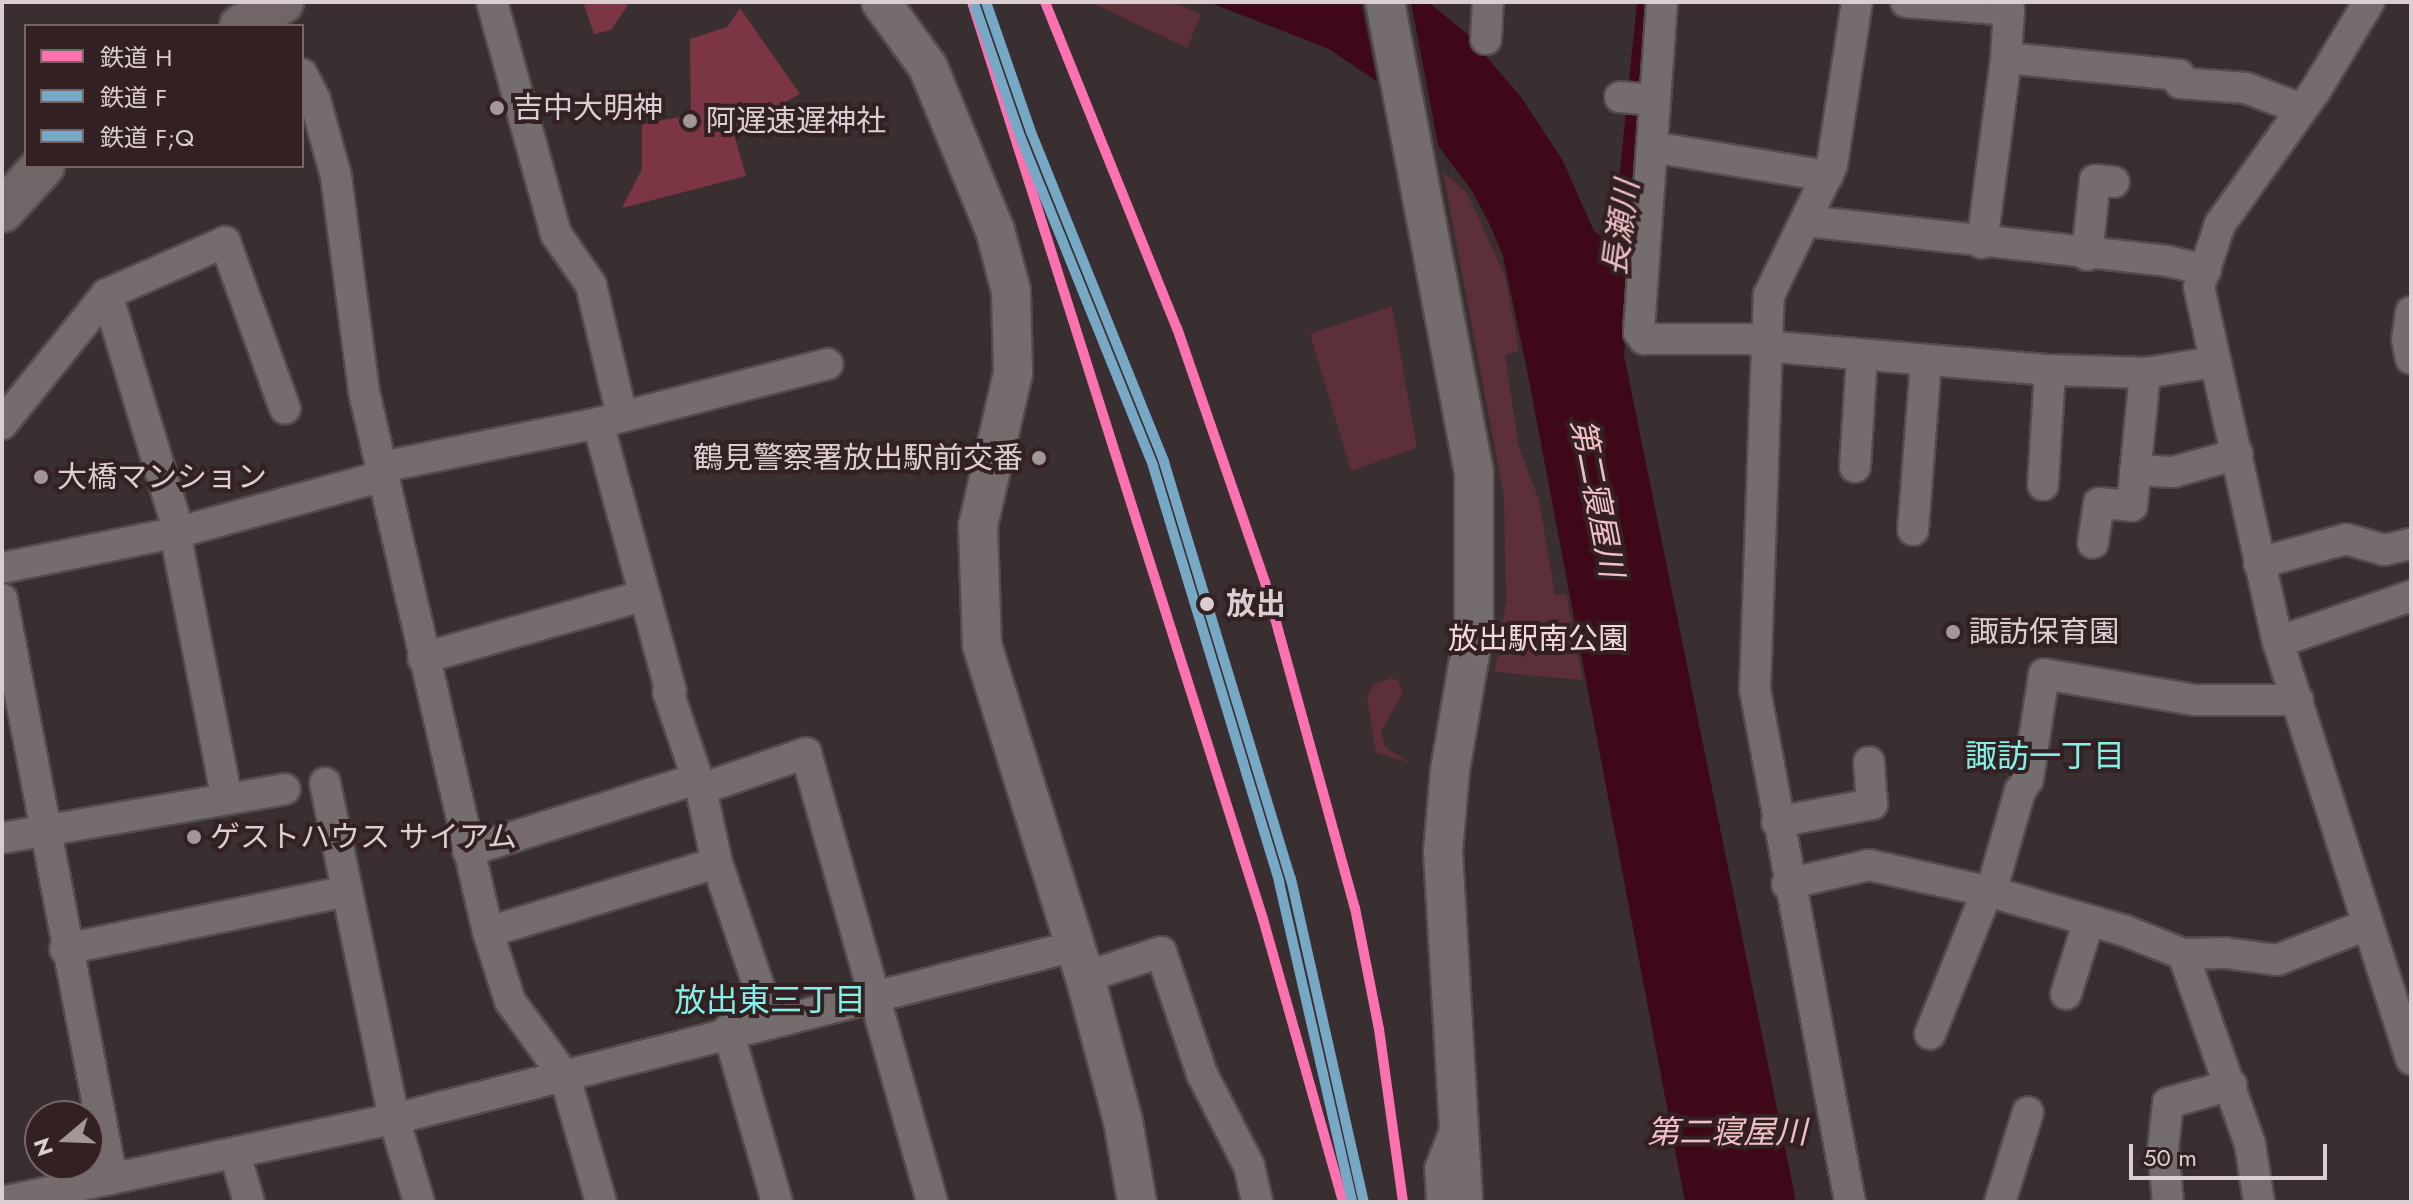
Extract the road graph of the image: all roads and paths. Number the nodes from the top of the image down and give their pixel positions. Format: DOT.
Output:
graph roads {
  1 [pos="492,2"];
  2 [pos="881,2"];
  3 [pos="1385,2"];
  4 [pos="1488,2"];
  5 [pos="1662,2"];
  6 [pos="1857,2"];
  7 [pos="1906,2"];
  8 [pos="2369,2"];
  9 [pos="2007,6"];
  10 [pos="1486,39"];
  11 [pos="2006,58"];
  12 [pos="304,79"];
  13 [pos="2299,108"];
  14 [pos="1652,147"];
  15 [pos="41,168"];
  16 [pos="1828,176"];
  17 [pos="2095,180"];
  18 [pos="2,210"];
  19 [pos="1806,221"];
  20 [pos="1982,243"];
  21 [pos="2087,255"];
  22 [pos="2206,270"];
  23 [pos="107,294"];
  24 [pos="2411,312"];
  25 [pos="1764,343"];
  26 [pos="1862,356"];
  27 [pos="2411,359"];
  28 [pos="1926,360"];
  29 [pos="2215,362"];
  30 [pos="828,364"];
  31 [pos="2050,370"];
  32 [pos="2145,373"];
  33 [pos="285,409"];
  34 [pos="610,420"];
  35 [pos="2,424"];
  36 [pos="2238,454"];
  37 [pos="1855,467"];
  38 [pos="2135,470"];
  39 [pos="383,472"];
  40 [pos="2043,485"];
  41 [pos="1913,530"];
  42 [pos="177,532"];
  43 [pos="2093,543"];
  44 [pos="2411,544"];
  45 [pos="2259,563"];
  46 [pos="2,568"];
  47 [pos="642,596"];
  48 [pos="2411,596"];
  49 [pos="2,599"];
  50 [pos="2278,642"];
  51 [pos="423,658"];
  52 [pos="2298,700"];
  53 [pos="1869,762"];
  54 [pos="325,783"];
  55 [pos="699,784"];
  56 [pos="285,789"];
  57 [pos="226,795"];
  58 [pos="1777,822"];
  59 [pos="45,829"];
  60 [pos="2,838"];
  61 [pos="468,851"];
  62 [pos="717,863"];
  63 [pos="1787,884"];
  64 [pos="347,891"];
  65 [pos="1988,893"];
  66 [pos="2089,920"];
  67 [pos="2367,925"];
  68 [pos="488,932"];
  69 [pos="65,949"];
  70 [pos="2183,954"];
  71 [pos="1080,961"];
  72 [pos="2066,994"];
  73 [pos="871,997"];
  74 [pos="770,1020"];
  75 [pos="728,1030"];
  76 [pos="1930,1034"];
  77 [pos="2411,1059"];
  78 [pos="565,1077"];
  79 [pos="2231,1085"];
  80 [pos="2028,1112"];
  81 [pos="394,1119"];
  82 [pos="1455,1131"];
  83 [pos="235,1154"];
  84 [pos="112,1179"];
  85 [pos="74,1195"];
  86 [pos="2,1202"];
  87 [pos="249,1202"];
  88 [pos="419,1202"];
  89 [pos="601,1202"];
  90 [pos="777,1202"];
  91 [pos="932,1202"];
  92 [pos="1137,1202"];
  93 [pos="1257,1202"];
  94 [pos="1442,1202"];
  95 [pos="1463,1202"];
  96 [pos="1482,1202"];
  97 [pos="1850,1202"];
  98 [pos="2000,1202"];
  99 [pos="2168,1202"];
  100 [pos="2259,1202"];
  1 -- 34 [label="street"];
  2 -- 71 [label="street"];
  3 -- 82 [label="street"];
  4 -- 10 [label="street"];
  5 -- 14 [label="street"];
  6 -- 16 [label="street"];
  7 -- 9 [label="street"];
  8 -- 13 [label="street"];
  9 -- 11 [label="street"];
  11 -- 13 [label="street"];
  11 -- 20 [label="street"];
  12 -- 39 [label="street"];
  13 -- 22 [label="street"];
  14 -- 16 [label="street"];
  14 -- 25 [label="street"];
  15 -- 18 [label="main road"];
  16 -- 19 [label="street"];
  17 -- 21 [label="street"];
  19 -- 20 [label="street"];
  19 -- 25 [label="street"];
  20 -- 21 [label="street"];
  21 -- 22 [label="street"];
  22 -- 29 [label="street"];
  23 -- 33 [label="street"];
  23 -- 35 [label="street"];
  23 -- 42 [label="street"];
  24 -- 27 [label="street"];
  25 -- 26 [label="street"];
  25 -- 58 [label="street"];
  26 -- 28 [label="street"];
  26 -- 37 [label="street"];
  28 -- 31 [label="street"];
  28 -- 41 [label="street"];
  29 -- 32 [label="street"];
  29 -- 36 [label="street"];
  30 -- 34 [label="street"];
  31 -- 32 [label="street"];
  31 -- 40 [label="street"];
  32 -- 38 [label="street"];
  34 -- 39 [label="street"];
  34 -- 47 [label="street"];
  36 -- 38 [label="street"];
  36 -- 45 [label="street"];
  38 -- 43 [label="street"];
  39 -- 42 [label="street"];
  39 -- 51 [label="street"];
  42 -- 46 [label="street"];
  42 -- 57 [label="street"];
  44 -- 45 [label="street"];
  45 -- 50 [label="street"];
  47 -- 51 [label="street"];
  47 -- 55 [label="street"];
  48 -- 50 [label="street"];
  49 -- 59 [label="street"];
  50 -- 52 [label="street"];
  51 -- 61 [label="street"];
  52 -- 65 [label="street"];
  52 -- 67 [label="street"];
  53 -- 58 [label="street"];
  54 -- 64 [label="street"];
  55 -- 61 [label="street"];
  55 -- 62 [label="street"];
  55 -- 73 [label="street"];
  56 -- 57 [label="street"];
  57 -- 59 [label="street"];
  58 -- 63 [label="street"];
  59 -- 60 [label="street"];
  59 -- 69 [label="street"];
  61 -- 68 [label="street"];
  62 -- 68 [label="street"];
  62 -- 74 [label="street"];
  63 -- 65 [label="street"];
  63 -- 97 [label="street"];
  64 -- 69 [label="street"];
  64 -- 81 [label="street"];
  65 -- 66 [label="street"];
  65 -- 76 [label="street"];
  66 -- 70 [label="street"];
  66 -- 72 [label="street"];
  67 -- 70 [label="street"];
  67 -- 77 [label="street"];
  68 -- 78 [label="street"];
  69 -- 84 [label="street"];
  70 -- 79 [label="street"];
  71 -- 73 [label="street"];
  71 -- 92 [label="street"];
  71 -- 93 [label="street"];
  73 -- 74 [label="street"];
  73 -- 91 [label="street"];
  74 -- 75 [label="street"];
  75 -- 78 [label="street"];
  75 -- 90 [label="street"];
  78 -- 81 [label="street"];
  78 -- 89 [label="street"];
  79 -- 99 [label="street"];
  79 -- 100 [label="street"];
  80 -- 98 [label="street"];
  81 -- 83 [label="street"];
  81 -- 88 [label="street"];
  82 -- 94 [label="street"];
  82 -- 95 [label="street"];
  82 -- 96 [label="street"];
  83 -- 84 [label="street"];
  83 -- 87 [label="street"];
  84 -- 85 [label="street"];
  85 -- 86 [label="street"];
}
